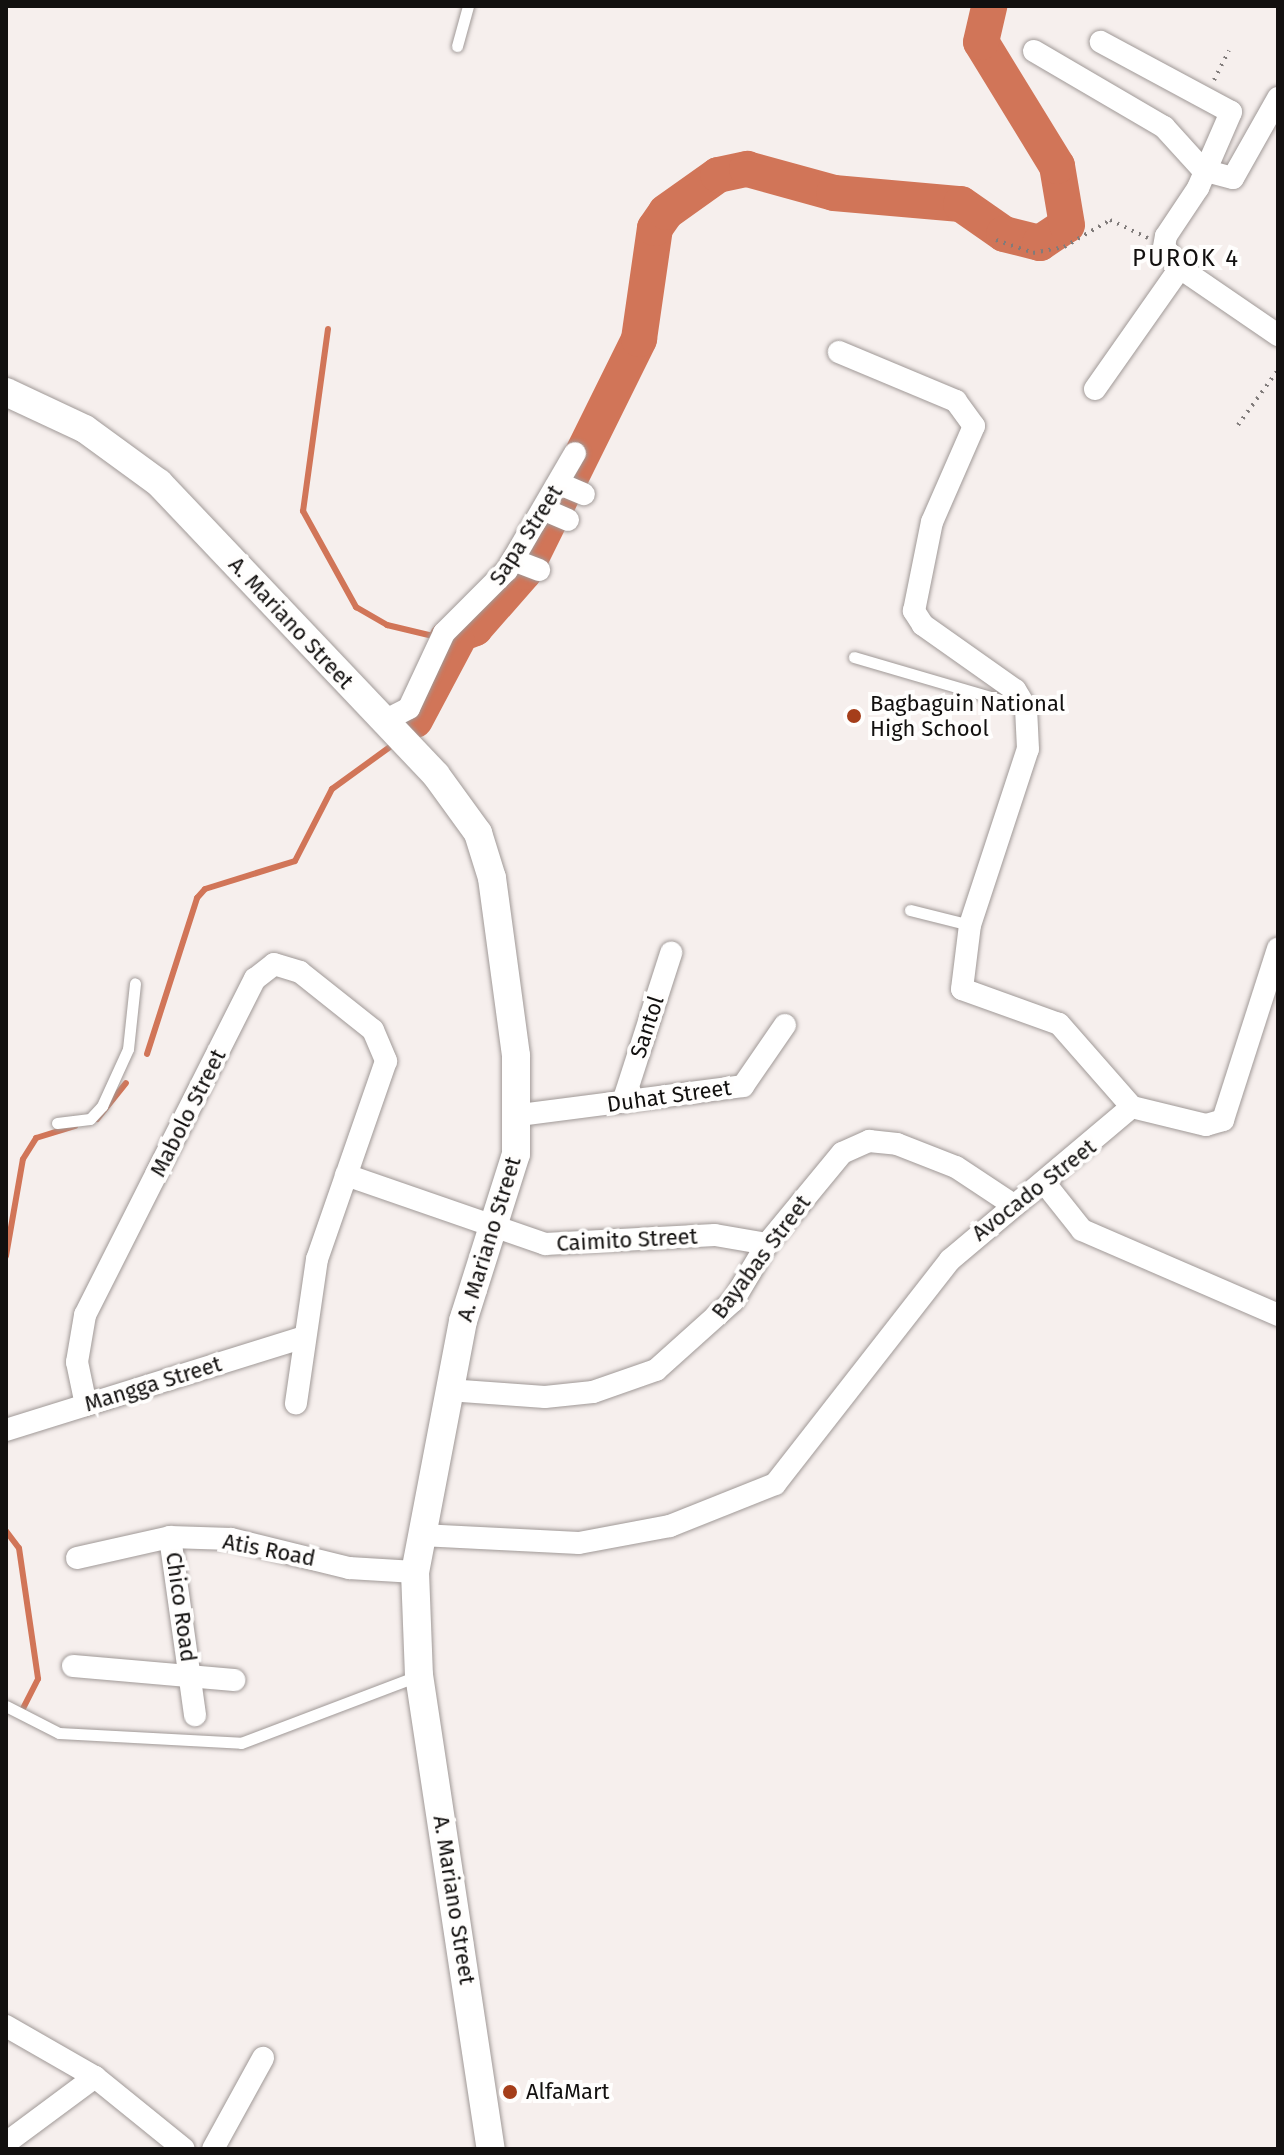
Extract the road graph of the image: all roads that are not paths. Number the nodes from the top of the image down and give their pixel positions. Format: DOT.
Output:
graph roads {
  1 [pos="468,6"];
  2 [pos="1101,42"];
  3 [pos="457,46"];
  4 [pos="1034,51"];
  5 [pos="1278,98"];
  6 [pos="1203,170"];
  7 [pos="1180,268"];
  8 [pos="1274,326"];
  9 [pos="839,352"];
  10 [pos="1095,389"];
  11 [pos="6,392"];
  12 [pos="575,453"];
  13 [pos="854,657"];
  14 [pos="1026,708"];
  15 [pos="393,730"];
  16 [pos="910,910"];
  17 [pos="970,925"];
  18 [pos="1278,949"];
  19 [pos="671,953"];
  20 [pos="135,983"];
  21 [pos="785,1025"];
  22 [pos="623,1102"];
  23 [pos="1132,1107"];
  24 [pos="520,1115"];
  25 [pos="57,1123"];
  26 [pos="346,1175"];
  27 [pos="1047,1186"];
  28 [pos="1012,1204"];
  29 [pos="490,1227"];
  30 [pos="767,1244"];
  31 [pos="1278,1315"];
  32 [pos="301,1338"];
  33 [pos="448,1390"];
  34 [pos="296,1403"];
  35 [pos="86,1405"];
  36 [pos="6,1430"];
  37 [pos="421,1535"];
  38 [pos="170,1537"];
  39 [pos="77,1558"];
  40 [pos="415,1572"];
  41 [pos="73,1666"];
  42 [pos="419,1675"];
  43 [pos="191,1676"];
  44 [pos="234,1680"];
  45 [pos="6,1706"];
  46 [pos="195,1715"];
  47 [pos="6,2026"];
  48 [pos="263,2058"];
  49 [pos="95,2077"];
  50 [pos="6,2143"];
  51 [pos="184,2149"];
  52 [pos="213,2149"];
  53 [pos="491,2149"];
  1 -- 3 [label="lane"];
  2 -- 6 [label="street"];
  4 -- 6 [label="street"];
  5 -- 6 [label="street"];
  6 -- 7 [label="street"];
  7 -- 8 [label="street"];
  7 -- 10 [label="street"];
  9 -- 14 [label="street"];
  11 -- 15 [label="street, A. Mariano Street"];
  12 -- 15 [label="street, Sapa Street"];
  13 -- 14 [label="lane"];
  14 -- 17 [label="street"];
  15 -- 24 [label="street, A. Mariano Street"];
  16 -- 17 [label="lane"];
  17 -- 23 [label="street"];
  18 -- 23 [label="street"];
  19 -- 22 [label="street, Santol"];
  20 -- 25 [label="lane"];
  21 -- 22 [label="street, Duhat Street"];
  22 -- 24 [label="street, Duhat Street"];
  23 -- 27 [label="street, Avocado Street"];
  24 -- 29 [label="street, A. Mariano Street"];
  26 -- 29 [label="street"];
  26 -- 32 [label="street"];
  26 -- 35 [label="street, Mabolo Street"];
  27 -- 28 [label="street, Avocado Street"];
  27 -- 31 [label="street"];
  28 -- 30 [label="street, Bayabas Street"];
  28 -- 37 [label="street, Avocado Street"];
  29 -- 30 [label="street, Caimito Street"];
  29 -- 33 [label="street, A. Mariano Street"];
  30 -- 33 [label="street, Bayabas Street"];
  32 -- 34 [label="street"];
  32 -- 35 [label="street, Mangga Street"];
  33 -- 37 [label="street, A. Mariano Street"];
  35 -- 36 [label="street, Mangga Street"];
  37 -- 40 [label="street, A. Mariano Street"];
  38 -- 39 [label="street, Atis Road"];
  38 -- 40 [label="street, Atis Road"];
  38 -- 43 [label="street, Chico Road"];
  40 -- 42 [label="street, A. Mariano Street"];
  41 -- 43 [label="street, Chico Road"];
  42 -- 45 [label="lane"];
  42 -- 53 [label="street, A. Mariano Street"];
  43 -- 44 [label="street, Chico Road"];
  43 -- 46 [label="street"];
  47 -- 49 [label="street"];
  48 -- 52 [label="street"];
  49 -- 50 [label="street"];
  49 -- 51 [label="street"];
}
